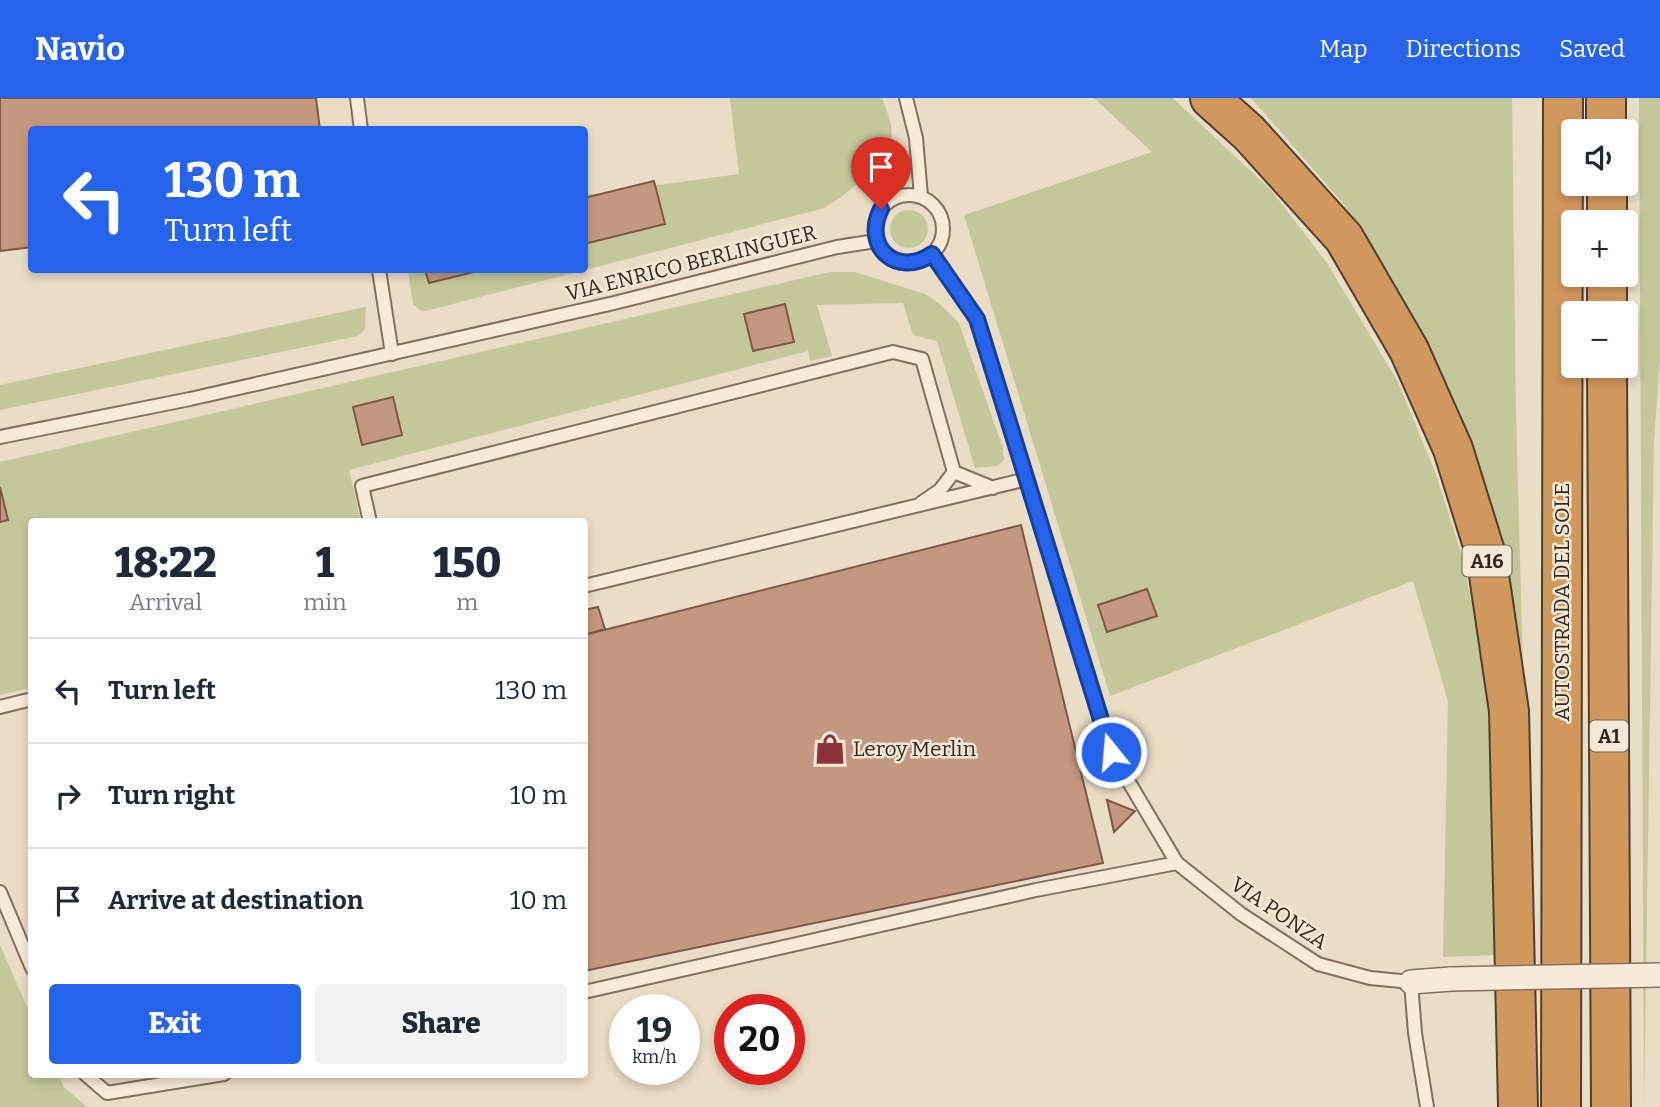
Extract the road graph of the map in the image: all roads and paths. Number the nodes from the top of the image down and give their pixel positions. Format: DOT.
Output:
graph roads {
  1 [pos="357,98"];
  2 [pos="906,98"];
  3 [pos="1210,98"];
  4 [pos="1563,98"];
  5 [pos="1606,98"];
  6 [pos="1606,119"];
  7 [pos="360,126"];
  8 [pos="920,196"];
  9 [pos="876,241"];
  10 [pos="932,254"];
  11 [pos="379,273"];
  12 [pos="392,354"];
  13 [pos="1607,378"];
  14 [pos="0,437"];
  15 [pos="954,471"];
  16 [pos="1027,479"];
  17 [pos="993,488"];
  18 [pos="915,507"];
  19 [pos="369,518"];
  20 [pos="588,585"];
  21 [pos="28,700"];
  22 [pos="0,707"];
  23 [pos="1177,863"];
  24 [pos="0,892"];
  25 [pos="28,958"];
  26 [pos="1660,975"];
  27 [pos="1411,982"];
  28 [pos="588,991"];
  29 [pos="90,1078"];
  30 [pos="199,1078"];
  31 [pos="1427,1107"];
  32 [pos="1518,1107"];
  33 [pos="1561,1107"];
  34 [pos="1611,1107"];
  1 -- 7 [label="lane"];
  2 -- 8 [label="lane"];
  3 -- 32 [label="highway, A16"];
  4 -- 33 [label="highway, AUTOSTRADA DEL SOLE / A1"];
  5 -- 6 [label="highway"];
  8 -- 9 [label="lane"];
  8 -- 10 [label="lane"];
  9 -- 10 [label="lane"];
  9 -- 12 [label="lane, VIA ENRICO BERLINGUER"];
  10 -- 16 [label="lane"];
  11 -- 12 [label="lane"];
  12 -- 14 [label="lane, VIA ENRICO BERLINGUER"];
  13 -- 34 [label="highway, A1"];
  15 -- 17 [label="lane"];
  15 -- 18 [label="lane"];
  15 -- 19 [label="lane"];
  16 -- 17 [label="lane"];
  16 -- 23 [label="lane"];
  17 -- 18 [label="lane"];
  18 -- 20 [label="lane"];
  21 -- 22 [label="lane"];
  23 -- 27 [label="lane, VIA PONZA"];
  23 -- 28 [label="lane"];
  24 -- 25 [label="lane"];
  26 -- 27 [label="street, bridge"];
  27 -- 31 [label="lane"];
  29 -- 30 [label="lane"];
}
